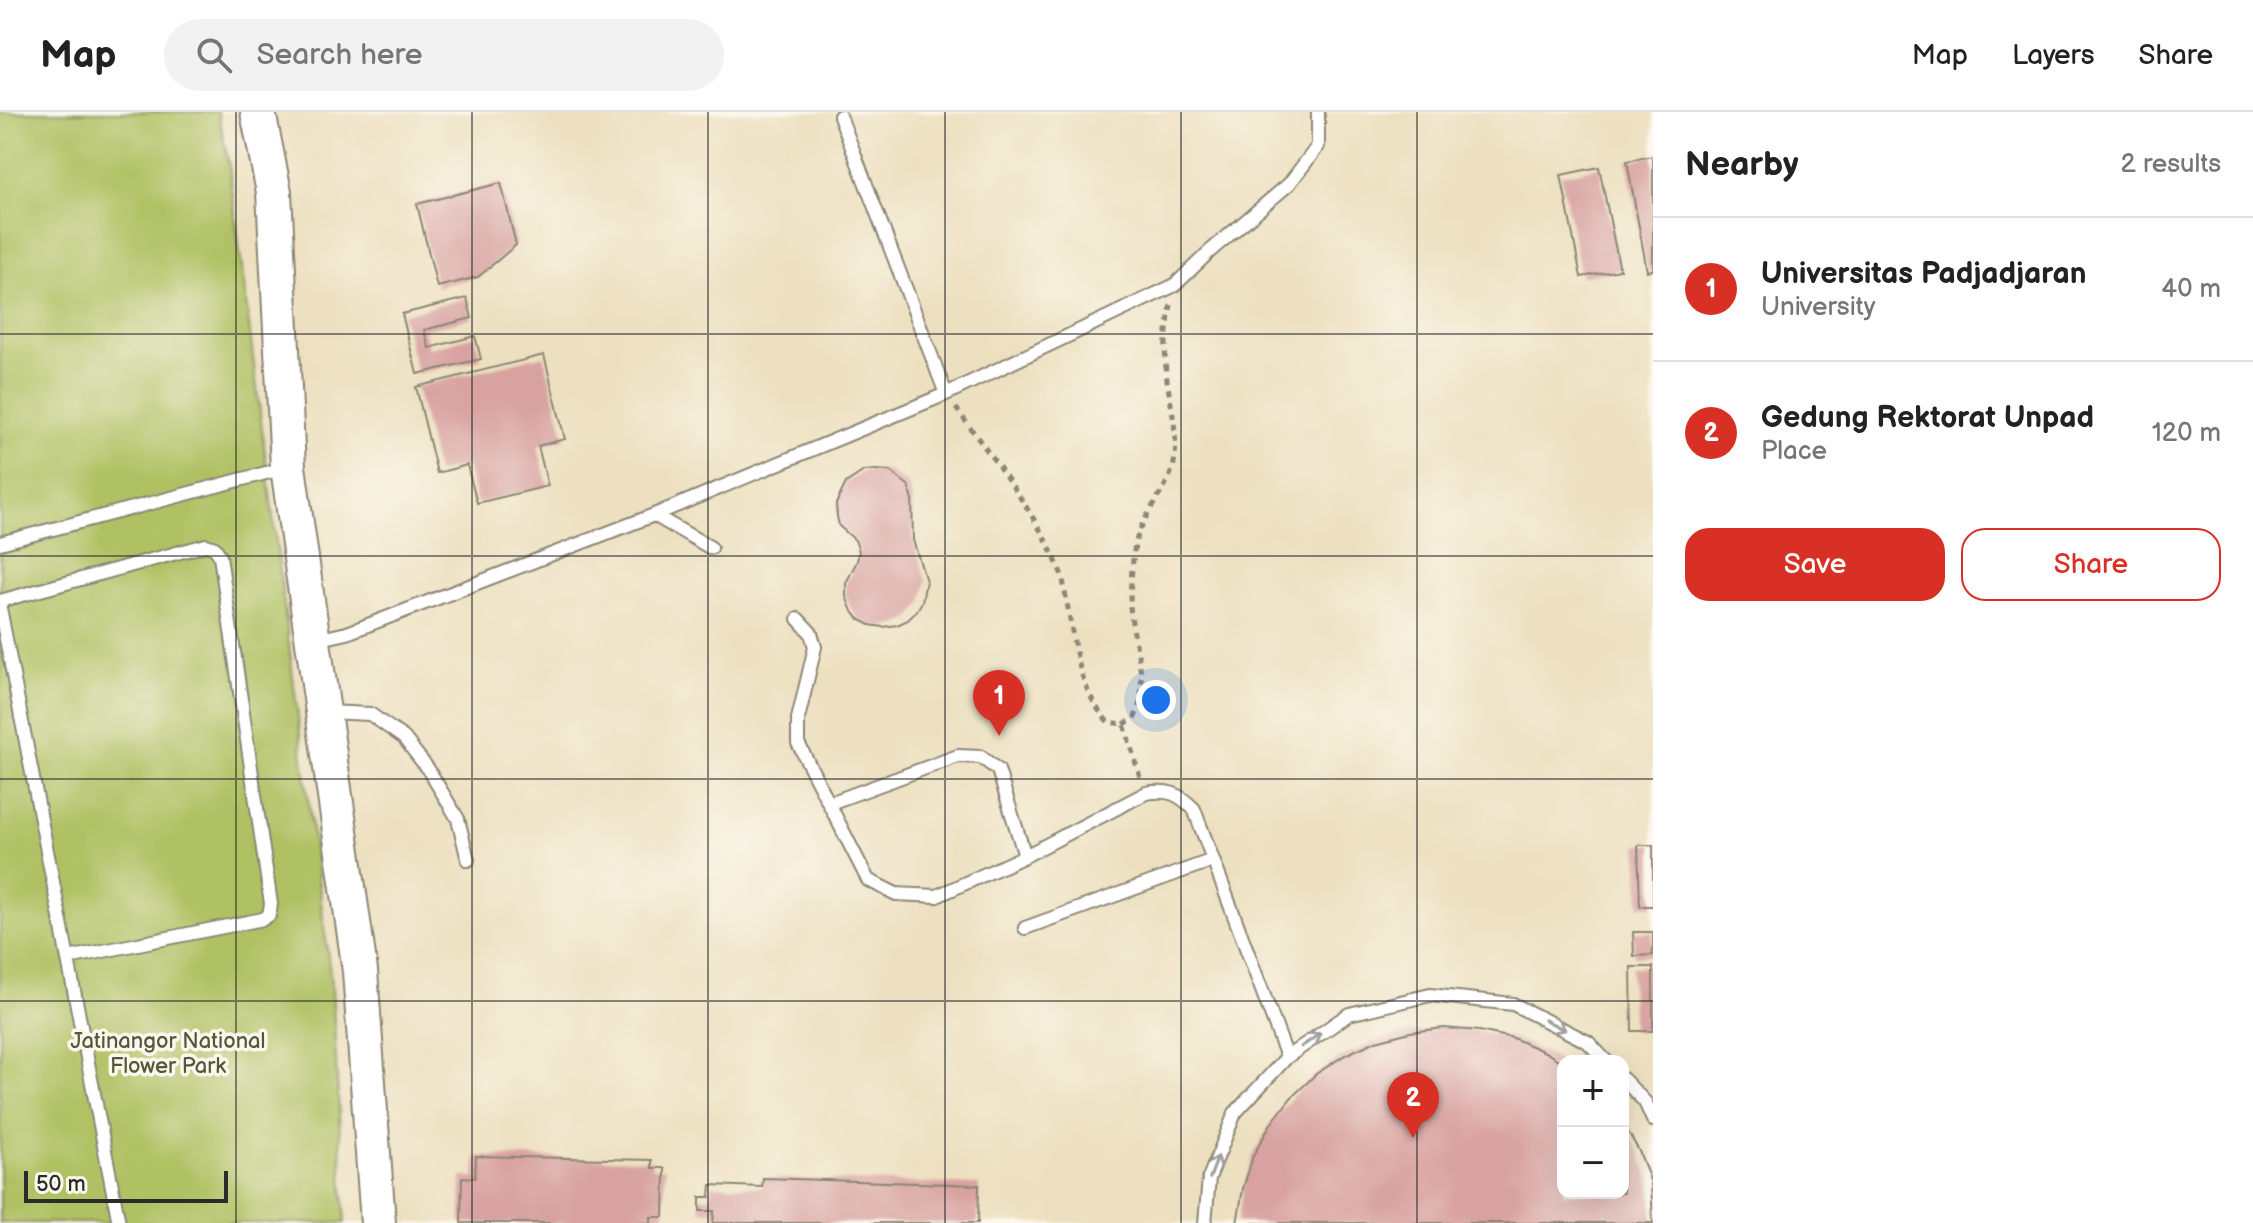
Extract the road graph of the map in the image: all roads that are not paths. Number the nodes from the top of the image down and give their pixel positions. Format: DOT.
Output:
graph roads {
  1 [pos="258,112"];
  2 [pos="1318,112"];
  3 [pos="840,116"];
  4 [pos="946,394"];
  5 [pos="288,467"];
  6 [pos="654,515"];
  7 [pos="0,543"];
  8 [pos="711,548"];
  9 [pos="0,601"];
  10 [pos="0,608"];
  11 [pos="798,619"];
  12 [pos="315,641"];
  13 [pos="324,712"];
  14 [pos="830,803"];
  15 [pos="1025,856"];
  16 [pos="468,860"];
  17 [pos="1213,860"];
  18 [pos="1025,928"];
  19 [pos="68,958"];
  20 [pos="1600,1055"];
  21 [pos="1287,1057"];
  22 [pos="1629,1085"];
  23 [pos="1653,1120"];
  24 [pos="119,1223"];
  25 [pos="378,1223"];
  26 [pos="1205,1223"];
  1 -- 5 [label="main road"];
  2 -- 4 [label="lane"];
  3 -- 4 [label="lane"];
  4 -- 6 [label="lane"];
  5 -- 7 [label="lane"];
  5 -- 12 [label="main road"];
  6 -- 8 [label="lane"];
  6 -- 12 [label="lane"];
  9 -- 19 [label="lane"];
  10 -- 19 [label="lane"];
  11 -- 14 [label="lane"];
  12 -- 13 [label="main road"];
  13 -- 16 [label="lane"];
  13 -- 25 [label="main road"];
  14 -- 15 [label="lane"];
  14 -- 15 [label="lane"];
  15 -- 17 [label="lane"];
  17 -- 18 [label="lane"];
  17 -- 21 [label="lane"];
  19 -- 24 [label="lane"];
  21 -- 20 [label="lane, one-way"];
  26 -- 21 [label="lane, one-way"];
  22 -- 23 [label="lane"];
}
